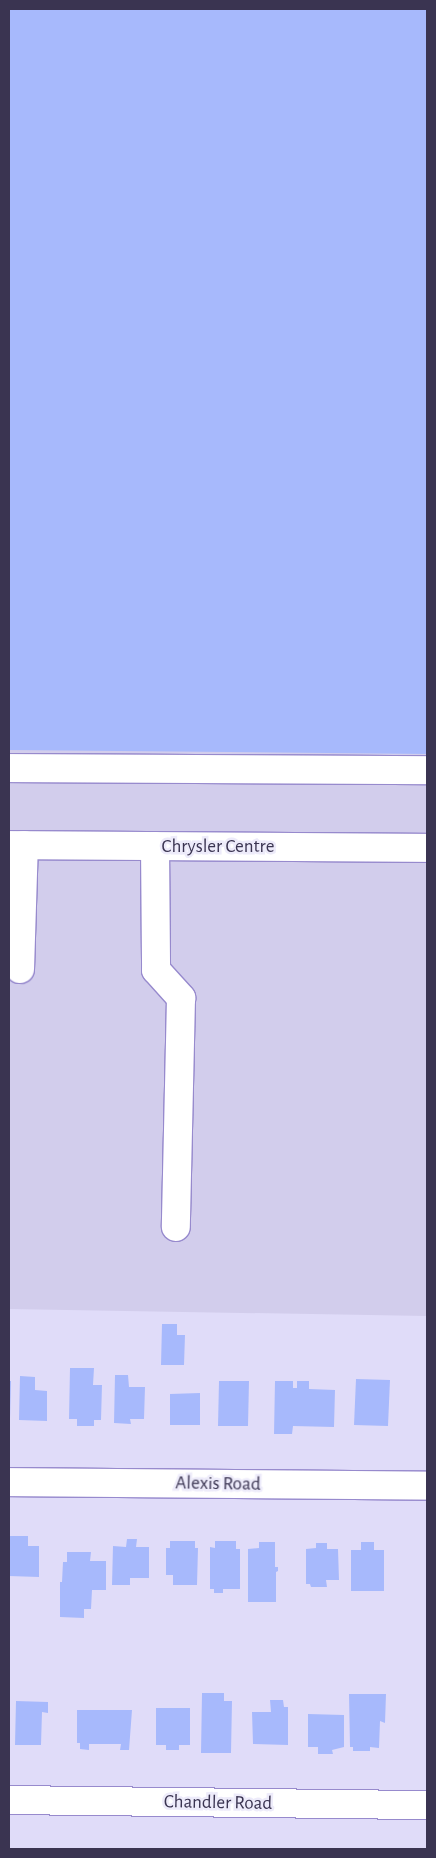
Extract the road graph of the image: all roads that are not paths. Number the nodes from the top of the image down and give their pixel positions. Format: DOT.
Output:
graph roads {
  1 [pos="9,768"];
  2 [pos="427,770"];
  3 [pos="16,845"];
  4 [pos="156,846"];
  5 [pos="427,848"];
  6 [pos="20,969"];
  7 [pos="176,1227"];
  8 [pos="9,1482"];
  9 [pos="427,1486"];
  10 [pos="9,1800"];
  11 [pos="427,1805"];
  1 -- 2 [label="street"];
  3 -- 4 [label="street, Chrysler Centre"];
  3 -- 6 [label="street"];
  4 -- 5 [label="street, Chrysler Centre"];
  4 -- 7 [label="street"];
  8 -- 9 [label="street, Alexis Road"];
  10 -- 11 [label="street, Chandler Road"];
}
